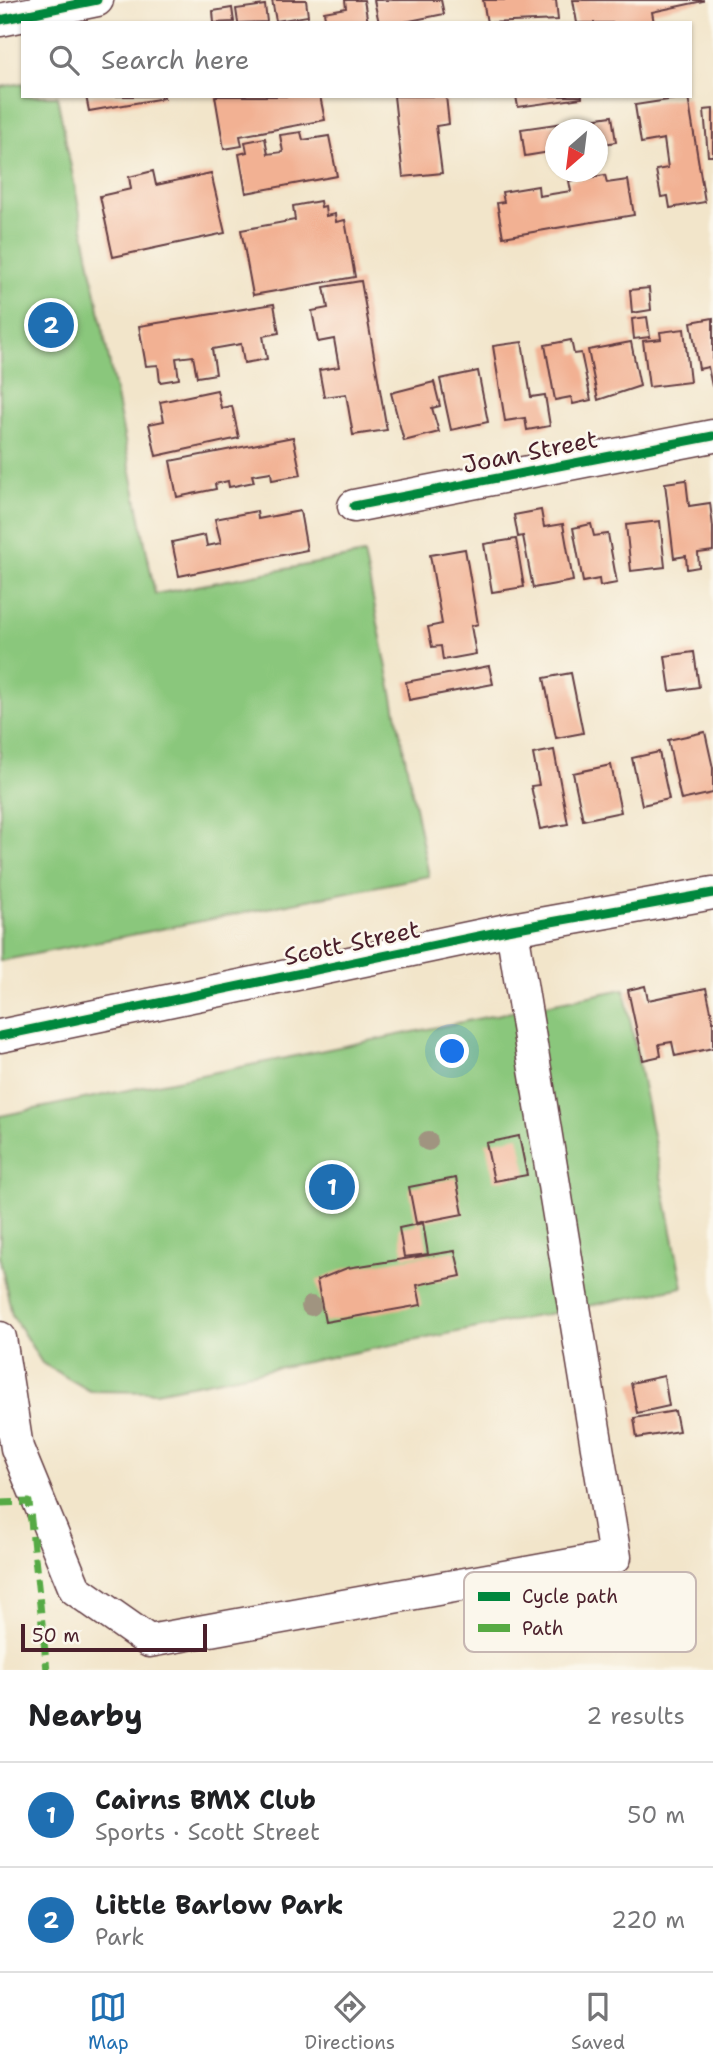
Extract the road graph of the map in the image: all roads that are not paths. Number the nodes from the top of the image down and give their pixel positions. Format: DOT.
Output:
graph roads {
  1 [pos="97,0"];
  2 [pos="0,20"];
  3 [pos="713,436"];
  4 [pos="354,506"];
  5 [pos="713,893"];
  6 [pos="512,929"];
  7 [pos="0,1035"];
  8 [pos="0,1338"];
  9 [pos="532,1572"];
  10 [pos="464,1584"];
  1 -- 2 [label="street"];
  3 -- 4 [label="street, Joan Street"];
  5 -- 6 [label="street, Scott Street"];
  6 -- 7 [label="street, Scott Street"];
  6 -- 9 [label="street"];
  8 -- 10 [label="street"];
}
